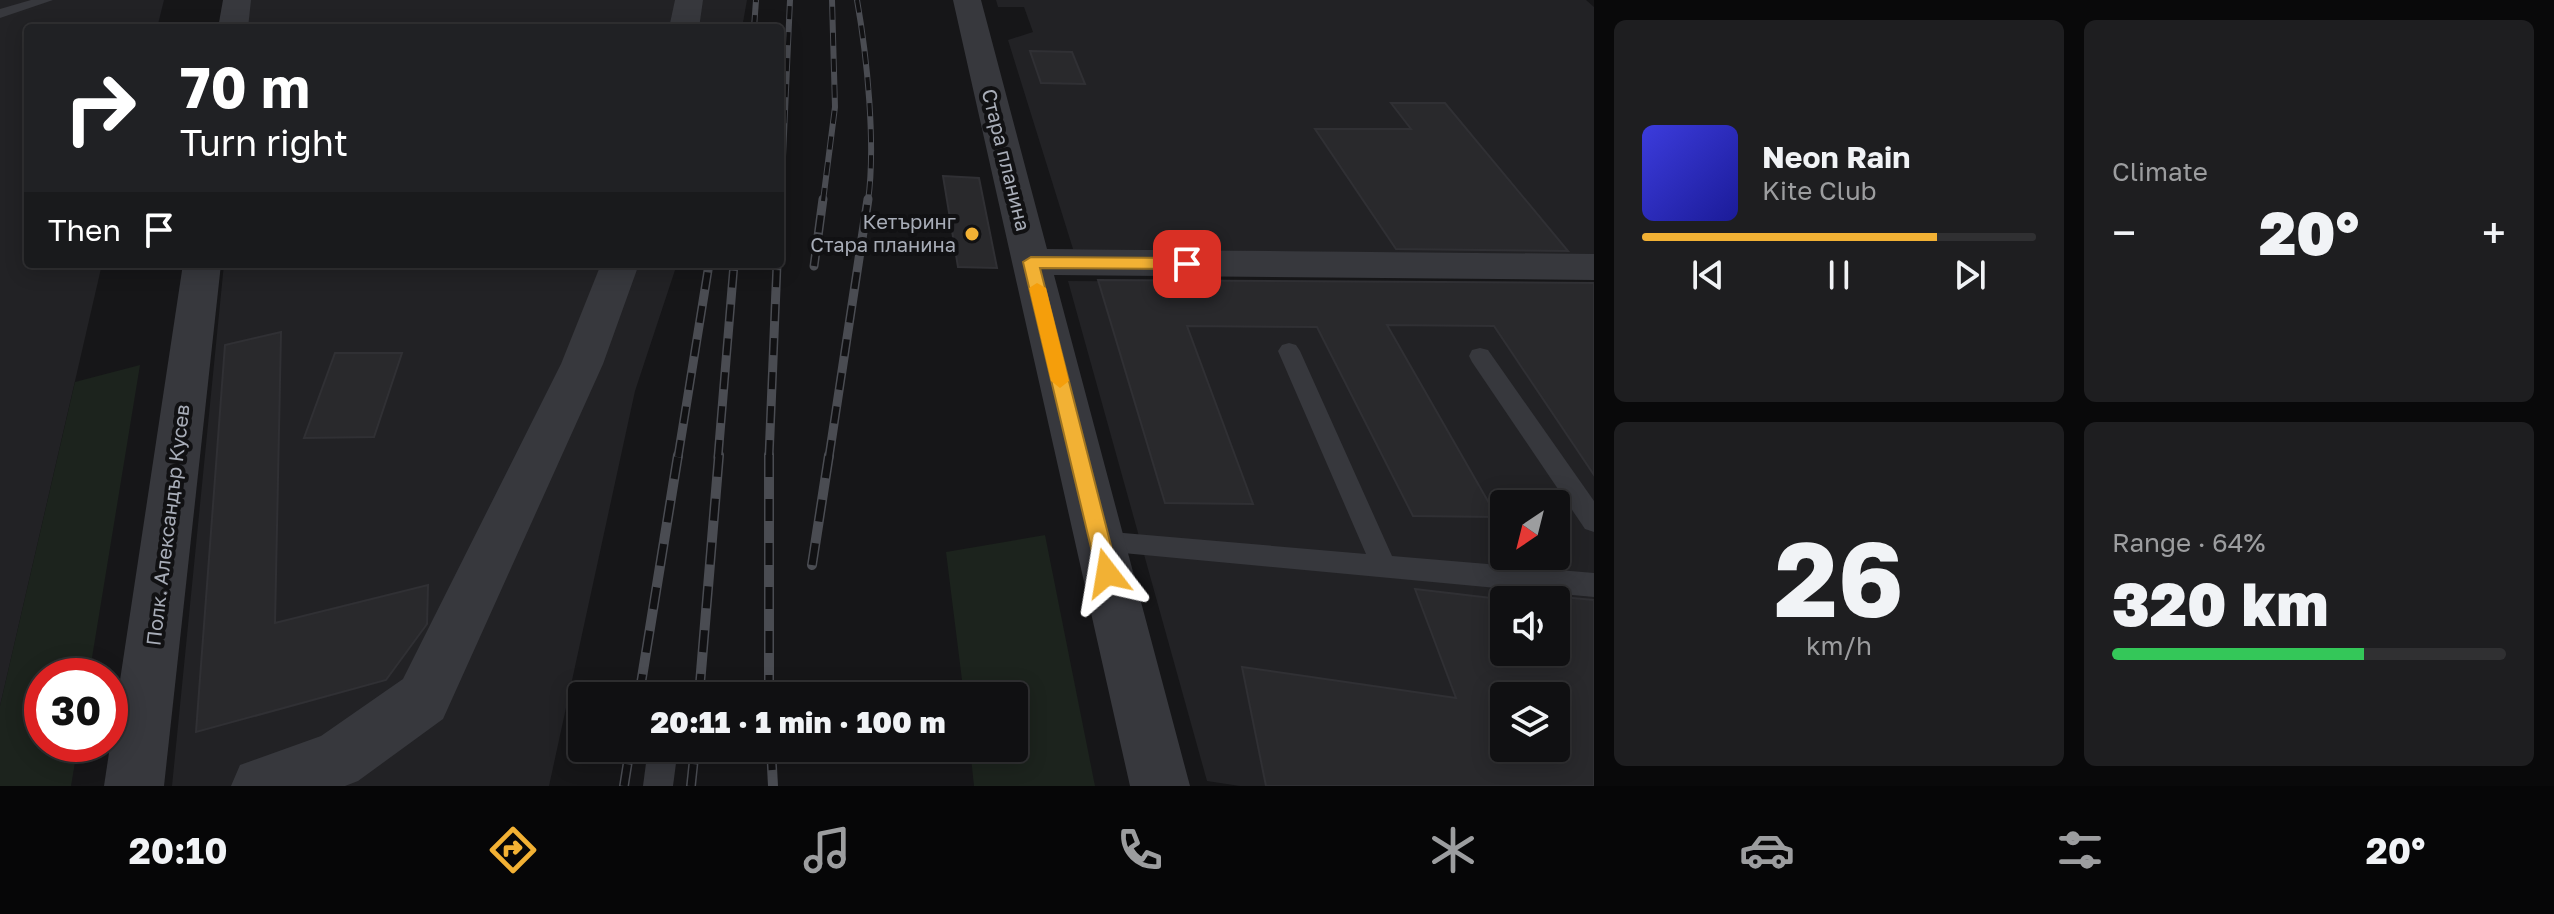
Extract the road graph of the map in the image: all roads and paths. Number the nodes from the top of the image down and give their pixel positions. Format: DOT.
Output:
graph roads {
  1 [pos="46,0"];
  2 [pos="237,0"];
  3 [pos="689,0"];
  4 [pos="967,0"];
  5 [pos="0,14"];
  6 [pos="234,24"];
  7 [pos="685,24"];
  8 [pos="1031,262"];
  9 [pos="1594,267"];
  10 [pos="201,268"];
  11 [pos="618,268"];
  12 [pos="1289,351"];
  13 [pos="1480,356"];
  14 [pos="1594,521"];
  15 [pos="1100,542"];
  16 [pos="1384,566"];
  17 [pos="1594,585"];
  18 [pos="661,762"];
  19 [pos="134,786"];
  20 [pos="261,786"];
  21 [pos="658,786"];
  22 [pos="1160,786"];
  1 -- 5 [label="lane"];
  2 -- 6 [label="street"];
  3 -- 7 [label="street"];
  4 -- 8 [label="street, Стара планина"];
  8 -- 9 [label="street"];
  8 -- 15 [label="street, Стара планина"];
  10 -- 19 [label="street, Полк. Александър Кусев"];
  11 -- 20 [label="street"];
  12 -- 16 [label="lane"];
  13 -- 14 [label="lane"];
  15 -- 16 [label="lane"];
  15 -- 22 [label="street, Стара планина"];
  16 -- 17 [label="lane"];
  18 -- 21 [label="lane"];
}
